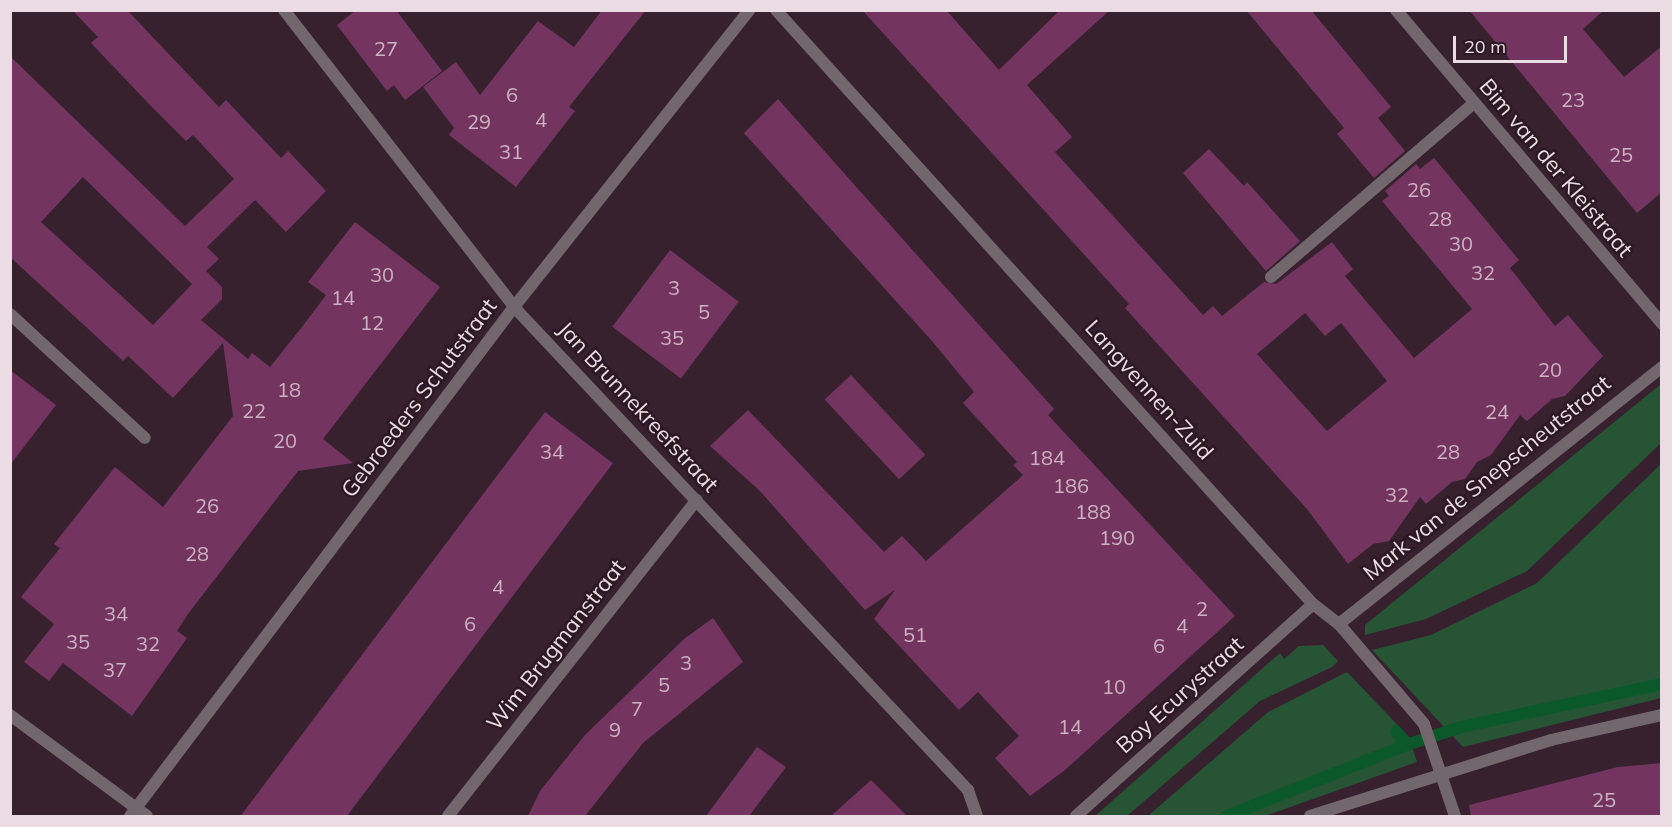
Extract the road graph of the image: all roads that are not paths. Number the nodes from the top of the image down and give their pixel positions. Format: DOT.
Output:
graph roads {
  1 [pos="284,10"];
  2 [pos="749,10"];
  3 [pos="776,10"];
  4 [pos="1396,10"];
  5 [pos="1474,103"];
  6 [pos="1271,277"];
  7 [pos="514,308"];
  8 [pos="12,319"];
  9 [pos="1662,324"];
  10 [pos="1662,367"];
  11 [pos="144,438"];
  12 [pos="697,500"];
  13 [pos="1313,604"];
  14 [pos="1340,624"];
  15 [pos="10,715"];
  16 [pos="1662,715"];
  17 [pos="1442,772"];
  18 [pos="133,813"];
  19 [pos="147,816"];
  20 [pos="448,816"];
  21 [pos="977,816"];
  22 [pos="1076,816"];
  23 [pos="1310,816"];
  24 [pos="1455,816"];
  1 -- 7 [label="street, Jan Brunnekreefstraat"];
  2 -- 7 [label="street, Gebroeders Schutstraat"];
  3 -- 13 [label="street, Langvennen-Zuid"];
  4 -- 5 [label="street, Bim van der Kleistraat"];
  5 -- 6 [label="street"];
  5 -- 9 [label="street, Bim van der Kleistraat"];
  7 -- 12 [label="street, Jan Brunnekreefstraat"];
  7 -- 18 [label="street, Gebroeders Schutstraat"];
  8 -- 11 [label="street"];
  10 -- 14 [label="street, Mark van de Snepscheutstraat"];
  12 -- 20 [label="street, Wim Brugmanstraat"];
  12 -- 21 [label="street, Jan Brunnekreefstraat"];
  13 -- 14 [label="street, Langvennen-Zuid"];
  13 -- 22 [label="street, Boy Ecurystraat"];
  14 -- 17 [label="street, Langvennen-Zuid"];
  15 -- 18 [label="street"];
  16 -- 17 [label="street"];
  17 -- 23 [label="street"];
  17 -- 24 [label="street, Langvennen-Zuid"];
  18 -- 19 [label="street"];
}
